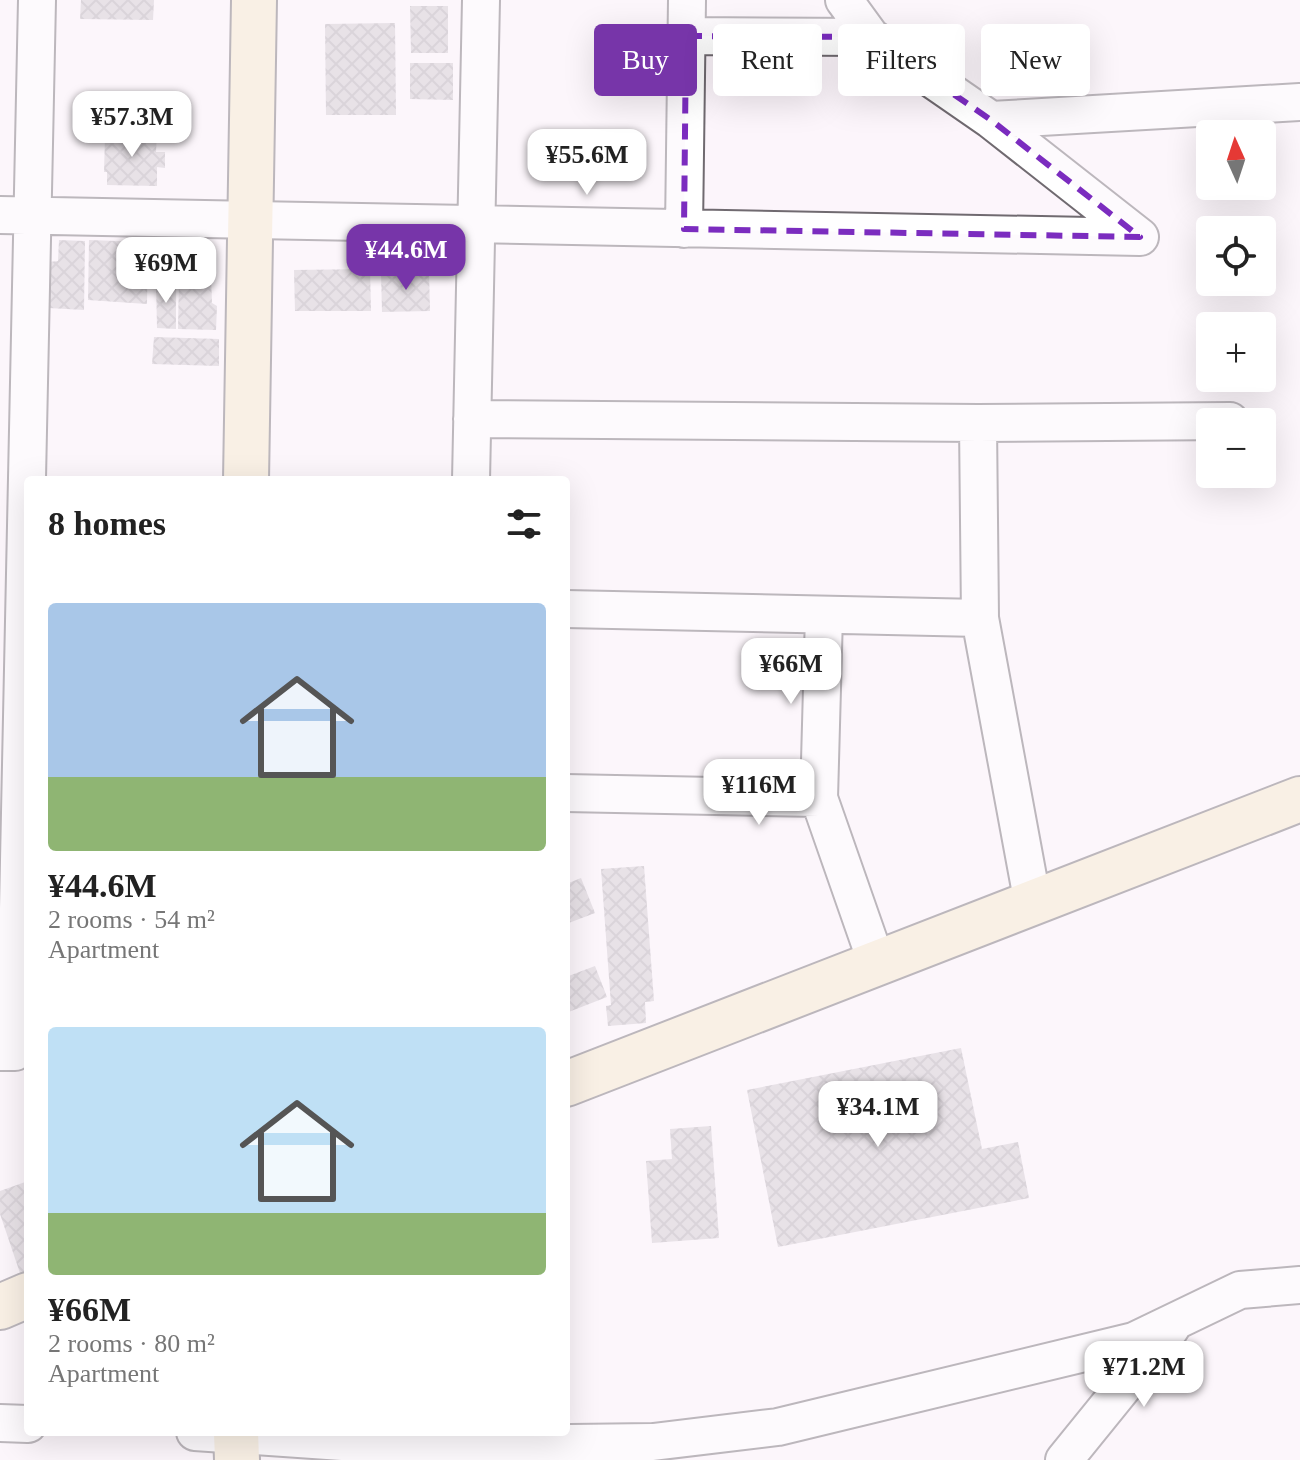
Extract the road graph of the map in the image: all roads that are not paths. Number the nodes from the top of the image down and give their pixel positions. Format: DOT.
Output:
graph roads {
  1 [pos="37,0"];
  2 [pos="254,0"];
  3 [pos="481,0"];
  4 [pos="687,0"];
  5 [pos="844,0"];
  6 [pos="686,24"];
  7 [pos="862,24"];
  8 [pos="697,36"];
  9 [pos="838,37"];
  10 [pos="685,96"];
  11 [pos="956,96"];
  12 [pos="1300,102"];
  13 [pos="991,120"];
  14 [pos="17,215"];
  15 [pos="250,220"];
  16 [pos="476,225"];
  17 [pos="684,229"];
  18 [pos="472,419"];
  19 [pos="1196,421"];
  20 [pos="978,423"];
  21 [pos="246,476"];
  22 [pos="471,476"];
  23 [pos="12,606"];
  24 [pos="570,609"];
  25 [pos="824,615"];
  26 [pos="980,618"];
  27 [pos="24,779"];
  28 [pos="570,793"];
  29 [pos="819,798"];
  30 [pos="1300,799"];
  31 [pos="1033,904"];
  32 [pos="877,964"];
  33 [pos="0,1052"];
  34 [pos="570,1082"];
  35 [pos="1300,1285"];
  36 [pos="24,1297"];
  37 [pos="0,1307"];
  38 [pos="1178,1320"];
  39 [pos="0,1423"];
  40 [pos="24,1424"];
  41 [pos="226,1440"];
  42 [pos="386,1446"];
  43 [pos="1064,1460"];
  1 -- 14 [label="street"];
  2 -- 15 [label="street"];
  3 -- 16 [label="street"];
  4 -- 6 [label="street"];
  5 -- 7 [label="street"];
  8 -- 9 [label="street"];
  10 -- 17 [label="street"];
  11 -- 13 [label="street"];
  12 -- 13 [label="street"];
  13 -- 17 [label="street"];
  14 -- 15 [label="street"];
  14 -- 23 [label="street"];
  15 -- 16 [label="street"];
  15 -- 21 [label="street"];
  16 -- 17 [label="street"];
  16 -- 18 [label="street"];
  18 -- 20 [label="street"];
  18 -- 22 [label="street"];
  19 -- 20 [label="street"];
  20 -- 26 [label="street"];
  23 -- 27 [label="street"];
  24 -- 25 [label="street"];
  25 -- 26 [label="street"];
  25 -- 29 [label="street"];
  26 -- 31 [label="street"];
  27 -- 33 [label="street"];
  28 -- 29 [label="street"];
  29 -- 32 [label="street"];
  30 -- 31 [label="street"];
  31 -- 32 [label="street"];
  32 -- 34 [label="street"];
  35 -- 38 [label="street"];
  36 -- 37 [label="street"];
  38 -- 42 [label="street"];
  38 -- 43 [label="street"];
  39 -- 40 [label="street"];
  41 -- 42 [label="street"];
}
